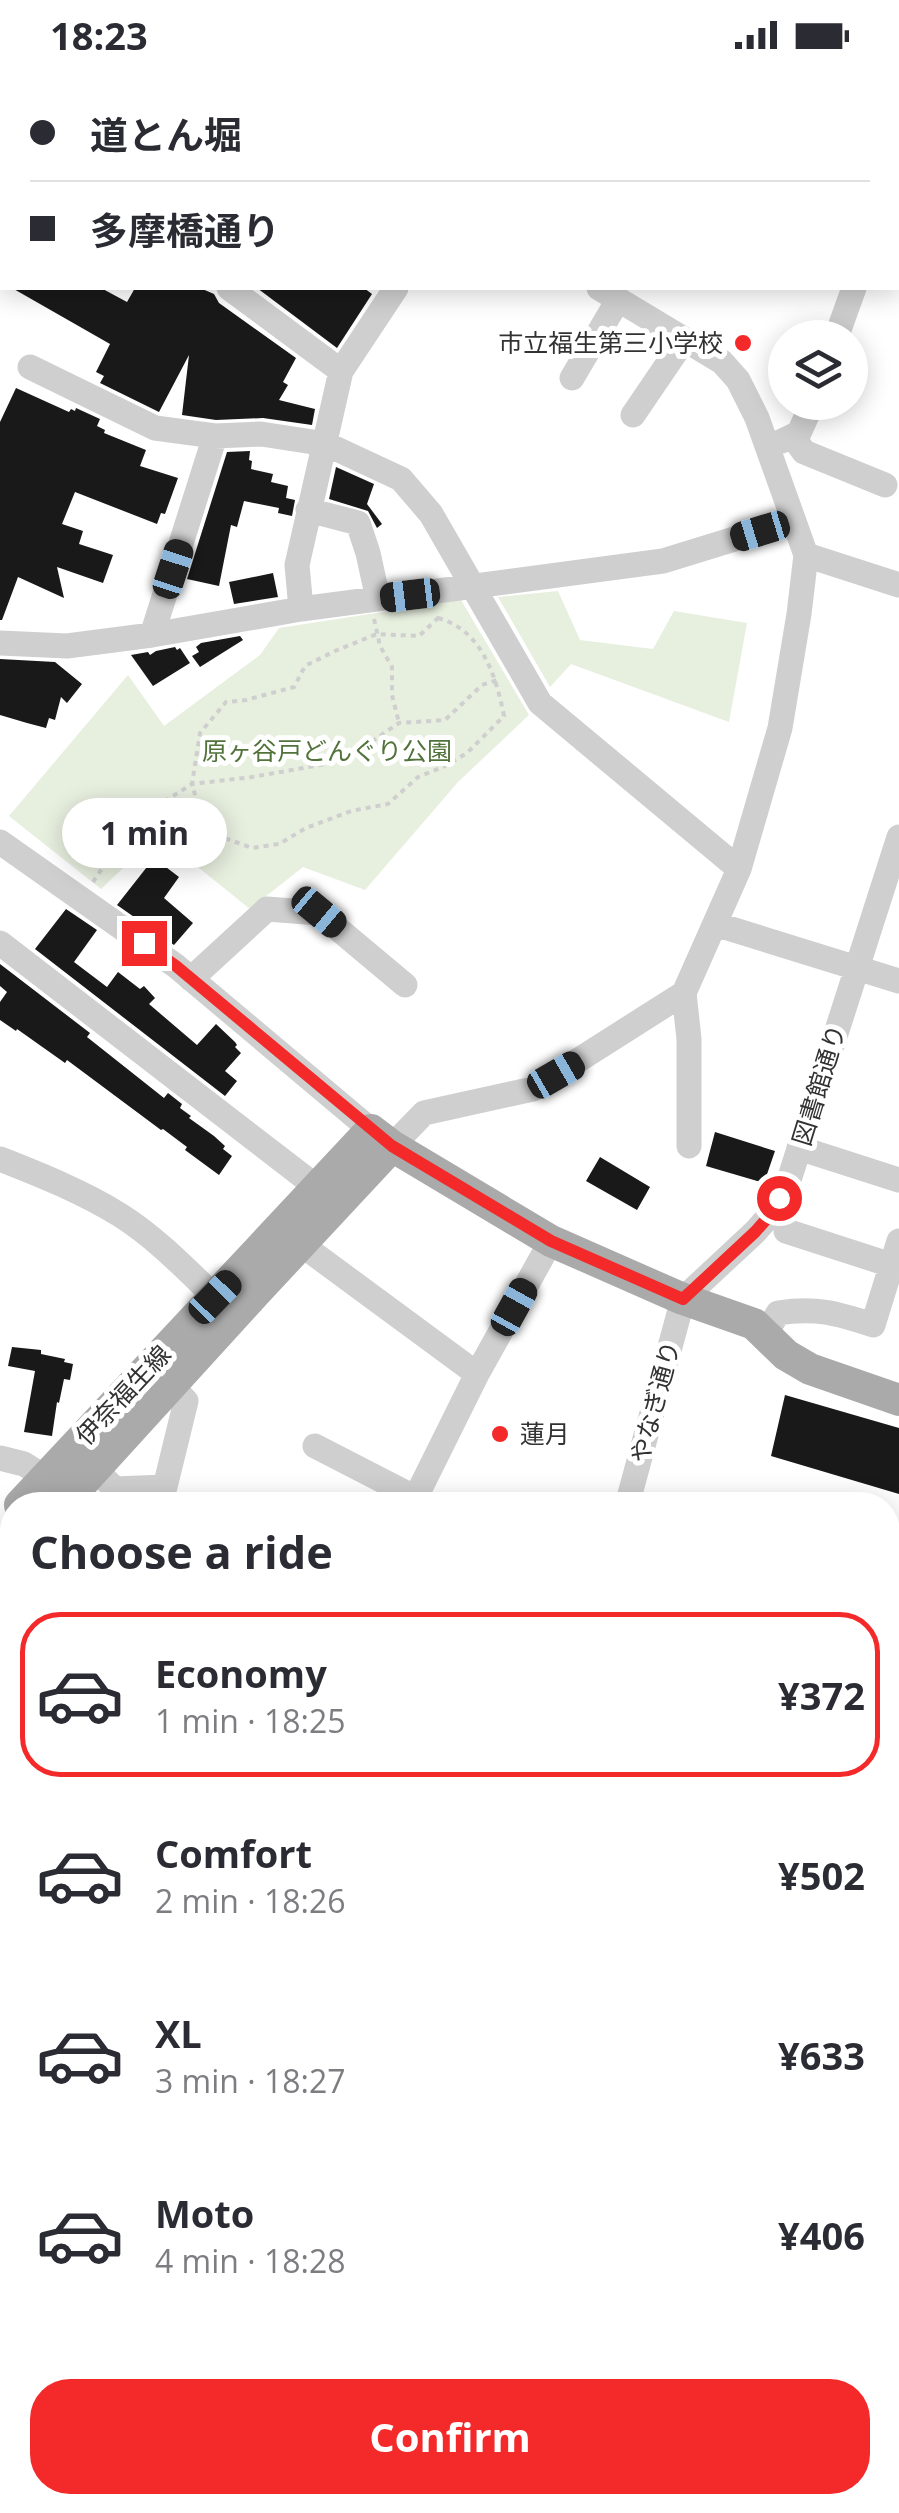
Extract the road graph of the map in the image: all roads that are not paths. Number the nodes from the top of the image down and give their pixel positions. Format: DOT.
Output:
graph roads {
  1 [pos="232,290"];
  2 [pos="395,290"];
  3 [pos="853,290"];
  4 [pos="608,294"];
  5 [pos="842,320"];
  6 [pos="684,340"];
  7 [pos="30,367"];
  8 [pos="341,370"];
  9 [pos="572,378"];
  10 [pos="633,415"];
  11 [pos="807,420"];
  12 [pos="215,436"];
  13 [pos="794,437"];
  14 [pos="326,444"];
  15 [pos="768,446"];
  16 [pos="885,485"];
  17 [pos="308,510"];
  18 [pos="793,521"];
  19 [pos="806,555"];
  20 [pos="899,586"];
  21 [pos="474,587"];
  22 [pos="378,599"];
  23 [pos="301,609"];
  24 [pos="152,635"];
  25 [pos="0,642"];
  26 [pos="899,837"];
  27 [pos="0,842"];
  28 [pos="739,869"];
  29 [pos="715,924"];
  30 [pos="0,943"];
  31 [pos="855,967"];
  32 [pos="191,979"];
  33 [pos="899,981"];
  34 [pos="406,985"];
  35 [pos="684,994"];
  36 [pos="382,1138"];
  37 [pos="688,1146"];
  38 [pos="799,1148"];
  39 [pos="0,1159"];
  40 [pos="899,1180"];
  41 [pos="318,1188"];
  42 [pos="786,1231"];
  43 [pos="551,1241"];
  44 [pos="302,1244"];
  45 [pos="895,1253"];
  46 [pos="215,1297"];
  47 [pos="683,1299"];
  48 [pos="765,1335"];
  49 [pos="477,1374"];
  50 [pos="172,1386"];
  51 [pos="899,1400"];
  52 [pos="316,1446"];
  53 [pos="0,1458"];
  54 [pos="108,1488"];
  55 [pos="54,1492"];
  56 [pos="396,1492"];
  57 [pos="419,1492"];
  58 [pos="631,1492"];
  1 -- 8 [label="street"];
  2 -- 8 [label="street"];
  3 -- 5 [label="street"];
  4 -- 6 [label="street"];
  4 -- 9 [label="street"];
  6 -- 10 [label="street"];
  6 -- 15 [label="street"];
  7 -- 12 [label="street"];
  8 -- 14 [label="street"];
  11 -- 13 [label="street"];
  12 -- 14 [label="street"];
  12 -- 24 [label="street"];
  13 -- 15 [label="street"];
  13 -- 16 [label="street"];
  14 -- 17 [label="street"];
  14 -- 21 [label="street"];
  15 -- 18 [label="street"];
  17 -- 22 [label="street"];
  17 -- 23 [label="street"];
  18 -- 19 [label="street"];
  18 -- 21 [label="street"];
  19 -- 20 [label="street"];
  19 -- 28 [label="street"];
  21 -- 22 [label="street"];
  21 -- 28 [label="street"];
  22 -- 23 [label="street"];
  23 -- 24 [label="street"];
  24 -- 25 [label="street"];
  26 -- 31 [label="street, 図書館通り"];
  27 -- 32 [label="street"];
  28 -- 29 [label="street"];
  29 -- 31 [label="street"];
  29 -- 35 [label="street"];
  30 -- 41 [label="street"];
  31 -- 33 [label="street"];
  31 -- 38 [label="street, 図書館通り"];
  32 -- 34 [label="street"];
  32 -- 36 [label="street"];
  35 -- 36 [label="street"];
  35 -- 37 [label="street"];
  36 -- 41 [label="main road, 伊奈福生線"];
  36 -- 43 [label="main road"];
  36 -- 44 [label="main road, 伊奈福生線"];
  38 -- 40 [label="street"];
  38 -- 47 [label="street, 図書館通り"];
  39 -- 46 [label="street"];
  41 -- 46 [label="main road, 伊奈福生線"];
  42 -- 45 [label="street"];
  43 -- 47 [label="main road"];
  43 -- 49 [label="street"];
  44 -- 49 [label="street"];
  44 -- 50 [label="main road, 伊奈福生線"];
  45 -- 48 [label="street"];
  46 -- 55 [label="main road, 伊奈福生線"];
  47 -- 48 [label="main road"];
  47 -- 58 [label="street, やなぎ通り"];
  48 -- 51 [label="main road"];
  49 -- 57 [label="street"];
  50 -- 54 [label="main road, 伊奈福生線"];
  50 -- 54 [label="street"];
  52 -- 56 [label="street"];
  53 -- 55 [label="street"];
  54 -- 55 [label="main road, 伊奈福生線"];
}
